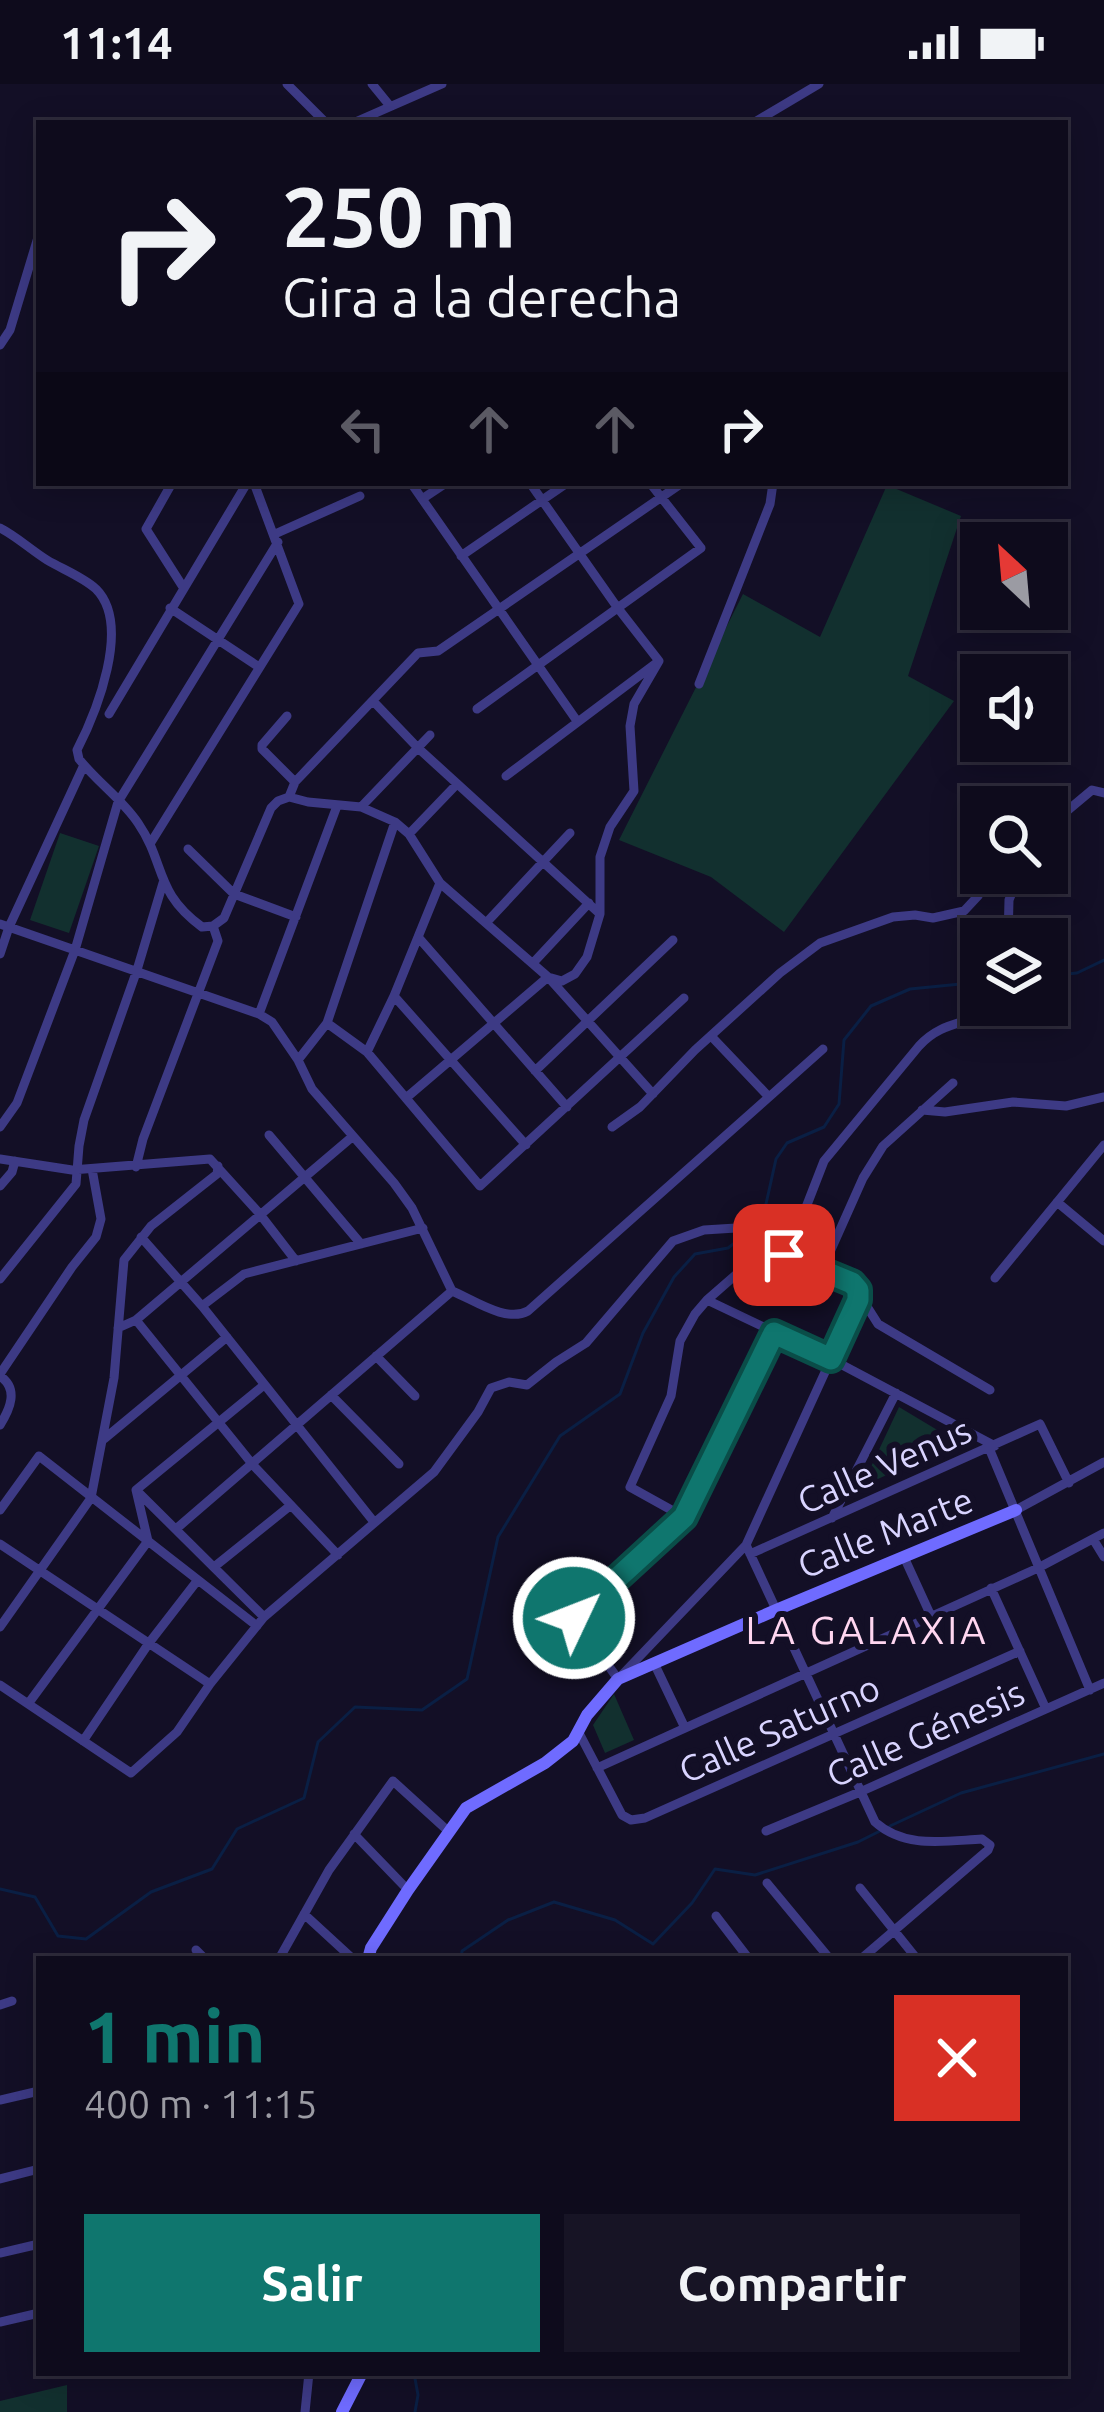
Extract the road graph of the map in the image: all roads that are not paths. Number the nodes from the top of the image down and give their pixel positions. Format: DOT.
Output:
graph roads {
  1 [pos="287,84"];
  2 [pos="372,84"];
  3 [pos="442,84"];
  4 [pos="819,84"];
  5 [pos="390,106"];
  6 [pos="323,120"];
  7 [pos="359,120"];
  8 [pos="758,120"];
  9 [pos="36,244"];
  10 [pos="0,345"];
  11 [pos="170,486"];
  12 [pos="248,486"];
  13 [pos="251,486"];
  14 [pos="413,486"];
  15 [pos="442,486"];
  16 [pos="532,486"];
  17 [pos="563,486"];
  18 [pos="652,486"];
  19 [pos="678,486"];
  20 [pos="773,486"];
  21 [pos="360,496"];
  22 [pos="661,497"];
  23 [pos="422,499"];
  24 [pos="542,500"];
  25 [pos="0,528"];
  26 [pos="276,538"];
  27 [pos="579,554"];
  28 [pos="461,556"];
  29 [pos="183,586"];
  30 [pos="616,607"];
  31 [pos="170,608"];
  32 [pos="498,609"];
  33 [pos="218,640"];
  34 [pos="659,661"];
  35 [pos="537,664"];
  36 [pos="259,667"];
  37 [pos="699,684"];
  38 [pos="373,700"];
  39 [pos="477,709"];
  40 [pos="109,714"];
  41 [pos="287,716"];
  42 [pos="577,721"];
  43 [pos="430,735"];
  44 [pos="418,748"];
  45 [pos="84,765"];
  46 [pos="506,776"];
  47 [pos="295,782"];
  48 [pos="457,784"];
  49 [pos="1104,793"];
  50 [pos="289,797"];
  51 [pos="118,802"];
  52 [pos="337,806"];
  53 [pos="361,807"];
  54 [pos="1068,812"];
  55 [pos="394,822"];
  56 [pos="570,833"];
  57 [pos="409,834"];
  58 [pos="150,844"];
  59 [pos="188,848"];
  60 [pos="543,861"];
  61 [pos="163,883"];
  62 [pos="440,883"];
  63 [pos="234,894"];
  64 [pos="979,894"];
  65 [pos="589,903"];
  66 [pos="600,914"];
  67 [pos="296,917"];
  68 [pos="486,923"];
  69 [pos="4,926"];
  70 [pos="213,926"];
  71 [pos="418,937"];
  72 [pos="673,940"];
  73 [pos="75,950"];
  74 [pos="0,954"];
  75 [pos="533,963"];
  76 [pos="137,970"];
  77 [pos="548,977"];
  78 [pos="198,993"];
  79 [pos="394,996"];
  80 [pos="684,998"];
  81 [pos="259,1014"];
  82 [pos="960,1021"];
  83 [pos="588,1022"];
  84 [pos="327,1023"];
  85 [pos="494,1024"];
  86 [pos="711,1036"];
  87 [pos="823,1049"];
  88 [pos="367,1052"];
  89 [pos="619,1059"];
  90 [pos="298,1060"];
  91 [pos="451,1062"];
  92 [pos="535,1071"];
  93 [pos="953,1083"];
  94 [pos="653,1094"];
  95 [pos="769,1097"];
  96 [pos="1104,1097"];
  97 [pos="0,1098"];
  98 [pos="406,1098"];
  99 [pos="17,1103"];
  100 [pos="567,1107"];
  101 [pos="922,1110"];
  102 [pos="0,1127"];
  103 [pos="612,1127"];
  104 [pos="269,1135"];
  105 [pos="352,1137"];
  106 [pos="526,1144"];
  107 [pos="1104,1145"];
  108 [pos="0,1159"];
  109 [pos="15,1161"];
  110 [pos="218,1166"];
  111 [pos="136,1167"];
  112 [pos="79,1169"];
  113 [pos="92,1169"];
  114 [pos="305,1175"];
  115 [pos="0,1186"];
  116 [pos="1057,1202"];
  117 [pos="259,1213"];
  118 [pos="423,1228"];
  119 [pos="141,1237"];
  120 [pos="1104,1241"];
  121 [pos="361,1244"];
  122 [pos="296,1261"];
  123 [pos="822,1270"];
  124 [pos="2,1272"];
  125 [pos="995,1278"];
  126 [pos="181,1282"];
  127 [pos="858,1290"];
  128 [pos="452,1291"];
  129 [pos="707,1300"];
  130 [pos="202,1306"];
  131 [pos="136,1320"];
  132 [pos="118,1328"];
  133 [pos="774,1333"];
  134 [pos="227,1337"];
  135 [pos="376,1356"];
  136 [pos="831,1359"];
  137 [pos="0,1375"];
  138 [pos="182,1376"];
  139 [pos="264,1384"];
  140 [pos="990,1390"];
  141 [pos="896,1393"];
  142 [pos="331,1395"];
  143 [pos="415,1396"];
  144 [pos="218,1422"];
  145 [pos="298,1424"];
  146 [pos="0,1425"];
  147 [pos="104,1439"];
  148 [pos="992,1447"];
  149 [pos="1104,1462"];
  150 [pos="399,1464"];
  151 [pos="253,1465"];
  152 [pos="1069,1483"];
  153 [pos="136,1490"];
  154 [pos="91,1498"];
  155 [pos="291,1505"];
  156 [pos="0,1510"];
  157 [pos="1016,1510"];
  158 [pos="684,1517"];
  159 [pos="832,1518"];
  160 [pos="374,1522"];
  161 [pos="176,1529"];
  162 [pos="1104,1533"];
  163 [pos="1093,1539"];
  164 [pos="148,1541"];
  165 [pos="0,1544"];
  166 [pos="748,1550"];
  167 [pos="338,1555"];
  168 [pos="904,1557"];
  169 [pos="1104,1557"];
  170 [pos="214,1568"];
  171 [pos="1038,1568"];
  172 [pos="40,1571"];
  173 [pos="197,1581"];
  174 [pos="991,1588"];
  175 [pos="96,1608"];
  176 [pos="776,1610"];
  177 [pos="931,1616"];
  178 [pos="261,1622"];
  179 [pos="0,1627"];
  180 [pos="149,1643"];
  181 [pos="1020,1651"];
  182 [pos="654,1663"];
  183 [pos="806,1673"];
  184 [pos="618,1679"];
  185 [pos="1104,1683"];
  186 [pos="210,1684"];
  187 [pos="0,1685"];
  188 [pos="1090,1690"];
  189 [pos="28,1704"];
  190 [pos="1046,1709"];
  191 [pos="685,1728"];
  192 [pos="578,1731"];
  193 [pos="833,1733"];
  194 [pos="83,1741"];
  195 [pos="597,1768"];
  196 [pos="860,1792"];
  197 [pos="766,1831"];
  198 [pos="448,1832"];
  199 [pos="355,1834"];
  200 [pos="767,1883"];
  201 [pos="860,1888"];
  202 [pos="408,1890"];
  203 [pos="304,1914"];
  204 [pos="716,1916"];
  205 [pos="894,1931"];
  206 [pos="196,1950"];
  207 [pos="202,1956"];
  208 [pos="281,1956"];
  209 [pos="350,1956"];
  210 [pos="369,1956"];
  211 [pos="746,1956"];
  212 [pos="828,1956"];
  213 [pos="865,1956"];
  214 [pos="914,1956"];
  215 [pos="36,2092"];
  216 [pos="0,2099"];
  217 [pos="36,2170"];
  218 [pos="0,2179"];
  219 [pos="36,2244"];
  220 [pos="0,2253"];
  221 [pos="36,2315"];
  222 [pos="0,2322"];
  223 [pos="309,2376"];
  224 [pos="360,2376"];
  225 [pos="305,2412"];
  226 [pos="342,2412"];
  1 -- 6 [label="street"];
  2 -- 5 [label="street"];
  3 -- 5 [label="street"];
  4 -- 8 [label="street"];
  5 -- 7 [label="street"];
  9 -- 10 [label="street"];
  11 -- 29 [label="street"];
  12 -- 29 [label="street"];
  13 -- 26 [label="street"];
  14 -- 23 [label="street"];
  15 -- 23 [label="street"];
  16 -- 24 [label="street"];
  17 -- 24 [label="street"];
  18 -- 22 [label="street"];
  19 -- 22 [label="street"];
  20 -- 37 [label="street"];
  21 -- 26 [label="street"];
  22 -- 27 [label="street"];
  22 -- 30 [label="street"];
  23 -- 28 [label="street"];
  24 -- 27 [label="street"];
  24 -- 28 [label="street"];
  25 -- 45 [label="street"];
  26 -- 33 [label="street"];
  26 -- 36 [label="street"];
  27 -- 30 [label="street"];
  27 -- 32 [label="street"];
  28 -- 32 [label="street"];
  29 -- 31 [label="street"];
  30 -- 34 [label="street"];
  30 -- 35 [label="street"];
  31 -- 33 [label="street"];
  31 -- 40 [label="street"];
  32 -- 35 [label="street"];
  32 -- 38 [label="street"];
  33 -- 36 [label="street"];
  33 -- 51 [label="street"];
  34 -- 42 [label="street"];
  34 -- 66 [label="street"];
  35 -- 39 [label="street"];
  35 -- 42 [label="street"];
  36 -- 58 [label="street"];
  38 -- 44 [label="street"];
  38 -- 47 [label="street"];
  41 -- 47 [label="street"];
  42 -- 46 [label="street"];
  43 -- 44 [label="street"];
  44 -- 48 [label="street"];
  44 -- 53 [label="street"];
  45 -- 51 [label="street"];
  45 -- 69 [label="street"];
  47 -- 50 [label="street"];
  48 -- 57 [label="street"];
  48 -- 60 [label="street"];
  49 -- 54 [label="street"];
  50 -- 52 [label="street"];
  50 -- 63 [label="street"];
  51 -- 58 [label="street"];
  51 -- 73 [label="street"];
  52 -- 53 [label="street"];
  52 -- 67 [label="street"];
  53 -- 55 [label="street"];
  55 -- 57 [label="street"];
  55 -- 84 [label="street"];
  56 -- 60 [label="street"];
  57 -- 62 [label="street"];
  58 -- 61 [label="street"];
  59 -- 63 [label="street"];
  60 -- 65 [label="street"];
  60 -- 68 [label="street"];
  61 -- 70 [label="street"];
  61 -- 76 [label="street"];
  62 -- 68 [label="street"];
  62 -- 71 [label="street"];
  63 -- 67 [label="street"];
  63 -- 70 [label="street"];
  64 -- 86 [label="street"];
  65 -- 66 [label="street"];
  65 -- 75 [label="street"];
  66 -- 77 [label="street"];
  67 -- 81 [label="street"];
  68 -- 75 [label="street"];
  69 -- 73 [label="street"];
  69 -- 74 [label="street"];
  70 -- 78 [label="street"];
  71 -- 79 [label="street"];
  71 -- 85 [label="street"];
  72 -- 83 [label="street"];
  73 -- 76 [label="street"];
  73 -- 99 [label="street"];
  75 -- 77 [label="street"];
  76 -- 78 [label="street"];
  76 -- 112 [label="street"];
  77 -- 83 [label="street"];
  77 -- 85 [label="street"];
  78 -- 81 [label="street"];
  78 -- 111 [label="street"];
  79 -- 88 [label="street"];
  79 -- 91 [label="street"];
  80 -- 89 [label="street"];
  81 -- 90 [label="street"];
  82 -- 123 [label="street"];
  83 -- 89 [label="street"];
  83 -- 92 [label="street"];
  84 -- 88 [label="street"];
  84 -- 90 [label="street"];
  85 -- 91 [label="street"];
  85 -- 92 [label="street"];
  86 -- 94 [label="street"];
  86 -- 95 [label="street"];
  87 -- 95 [label="street"];
  88 -- 98 [label="street"];
  89 -- 94 [label="street"];
  89 -- 100 [label="street"];
  90 -- 105 [label="street"];
  91 -- 98 [label="street"];
  91 -- 106 [label="street"];
  92 -- 100 [label="street"];
  93 -- 101 [label="street"];
  94 -- 103 [label="street"];
  95 -- 128 [label="street"];
  96 -- 101 [label="street"];
  97 -- 99 [label="street"];
  98 -- 106 [label="street"];
  99 -- 102 [label="street"];
  100 -- 106 [label="street"];
  101 -- 123 [label="street"];
  104 -- 114 [label="street"];
  105 -- 114 [label="street"];
  105 -- 118 [label="street"];
  107 -- 116 [label="street"];
  108 -- 109 [label="street"];
  109 -- 112 [label="street"];
  109 -- 115 [label="street"];
  110 -- 111 [label="street"];
  110 -- 117 [label="street"];
  110 -- 119 [label="street"];
  111 -- 113 [label="street"];
  112 -- 113 [label="street"];
  112 -- 124 [label="street"];
  113 -- 137 [label="street"];
  114 -- 117 [label="street"];
  114 -- 121 [label="street"];
  116 -- 120 [label="street"];
  116 -- 125 [label="street"];
  117 -- 122 [label="street"];
  117 -- 126 [label="street"];
  118 -- 121 [label="street"];
  118 -- 128 [label="street"];
  119 -- 126 [label="street"];
  119 -- 132 [label="street"];
  121 -- 122 [label="street"];
  122 -- 130 [label="street"];
  123 -- 127 [label="street"];
  126 -- 130 [label="street"];
  126 -- 131 [label="street"];
  127 -- 136 [label="street"];
  127 -- 140 [label="street"];
  128 -- 135 [label="street"];
  129 -- 133 [label="street"];
  129 -- 158 [label="street"];
  129 -- 160 [label="street"];
  130 -- 134 [label="street"];
  131 -- 132 [label="street"];
  131 -- 138 [label="street"];
  132 -- 147 [label="street"];
  133 -- 136 [label="street"];
  133 -- 158 [label="street"];
  134 -- 138 [label="street"];
  134 -- 139 [label="street"];
  135 -- 142 [label="street"];
  135 -- 143 [label="street"];
  136 -- 141 [label="street"];
  136 -- 166 [label="street"];
  137 -- 146 [label="street"];
  138 -- 144 [label="street"];
  138 -- 147 [label="street"];
  139 -- 144 [label="street"];
  139 -- 145 [label="street"];
  141 -- 148 [label="street"];
  141 -- 159 [label="street"];
  142 -- 145 [label="street"];
  142 -- 150 [label="street"];
  144 -- 151 [label="street"];
  144 -- 153 [label="street"];
  145 -- 151 [label="street"];
  145 -- 160 [label="street"];
  147 -- 154 [label="street"];
  148 -- 152 [label="street, Calle Venus"];
  148 -- 157 [label="street"];
  148 -- 159 [label="street, Calle Venus"];
  149 -- 152 [label="street, Calle Marte"];
  151 -- 155 [label="street"];
  151 -- 161 [label="street"];
  152 -- 157 [label="street, Calle Marte"];
  153 -- 161 [label="street"];
  153 -- 164 [label="street"];
  154 -- 156 [label="street"];
  154 -- 164 [label="street"];
  154 -- 172 [label="street"];
  155 -- 167 [label="street"];
  155 -- 170 [label="street"];
  157 -- 168 [label="street, Calle Marte"];
  157 -- 171 [label="street"];
  158 -- 184 [label="street"];
  159 -- 166 [label="street, Calle Venus"];
  160 -- 167 [label="street"];
  161 -- 170 [label="street"];
  162 -- 163 [label="street"];
  163 -- 169 [label="street"];
  163 -- 171 [label="street"];
  164 -- 173 [label="street"];
  164 -- 175 [label="street"];
  165 -- 172 [label="street"];
  166 -- 176 [label="street"];
  166 -- 184 [label="street"];
  167 -- 178 [label="street"];
  168 -- 176 [label="street, Calle Marte"];
  168 -- 177 [label="street"];
  170 -- 178 [label="street"];
  171 -- 174 [label="street"];
  171 -- 188 [label="street"];
  172 -- 175 [label="street"];
  172 -- 179 [label="street"];
  173 -- 178 [label="street"];
  173 -- 180 [label="street"];
  174 -- 177 [label="street"];
  174 -- 181 [label="street"];
  175 -- 180 [label="street"];
  175 -- 189 [label="street"];
  176 -- 182 [label="street, Calle Marte"];
  176 -- 183 [label="street"];
  177 -- 183 [label="street"];
  178 -- 186 [label="street"];
  180 -- 186 [label="street"];
  180 -- 194 [label="street"];
  181 -- 190 [label="street"];
  181 -- 193 [label="street, Calle Saturno"];
  182 -- 184 [label="street, Calle Marte"];
  182 -- 191 [label="street"];
  183 -- 191 [label="street"];
  183 -- 193 [label="street"];
  184 -- 192 [label="street"];
  185 -- 188 [label="street, Calle Génesis"];
  186 -- 194 [label="street"];
  187 -- 189 [label="street"];
  188 -- 190 [label="street, Calle Génesis"];
  189 -- 194 [label="street"];
  190 -- 196 [label="street, Calle Génesis"];
  191 -- 195 [label="street"];
  192 -- 195 [label="street"];
  192 -- 198 [label="street"];
  193 -- 195 [label="street, Calle Saturno"];
  193 -- 196 [label="street"];
  196 -- 197 [label="street, Calle Génesis"];
  196 -- 205 [label="street"];
  198 -- 199 [label="street"];
  198 -- 202 [label="street"];
  199 -- 202 [label="street"];
  199 -- 203 [label="street"];
  200 -- 212 [label="street"];
  201 -- 205 [label="street"];
  202 -- 210 [label="street"];
  203 -- 208 [label="street"];
  203 -- 209 [label="street"];
  204 -- 211 [label="street"];
  205 -- 213 [label="street"];
  205 -- 214 [label="street"];
  206 -- 207 [label="street"];
  215 -- 216 [label="street"];
  217 -- 218 [label="street"];
  219 -- 220 [label="street"];
  221 -- 222 [label="street"];
  223 -- 225 [label="street"];
  224 -- 226 [label="street"];
}
